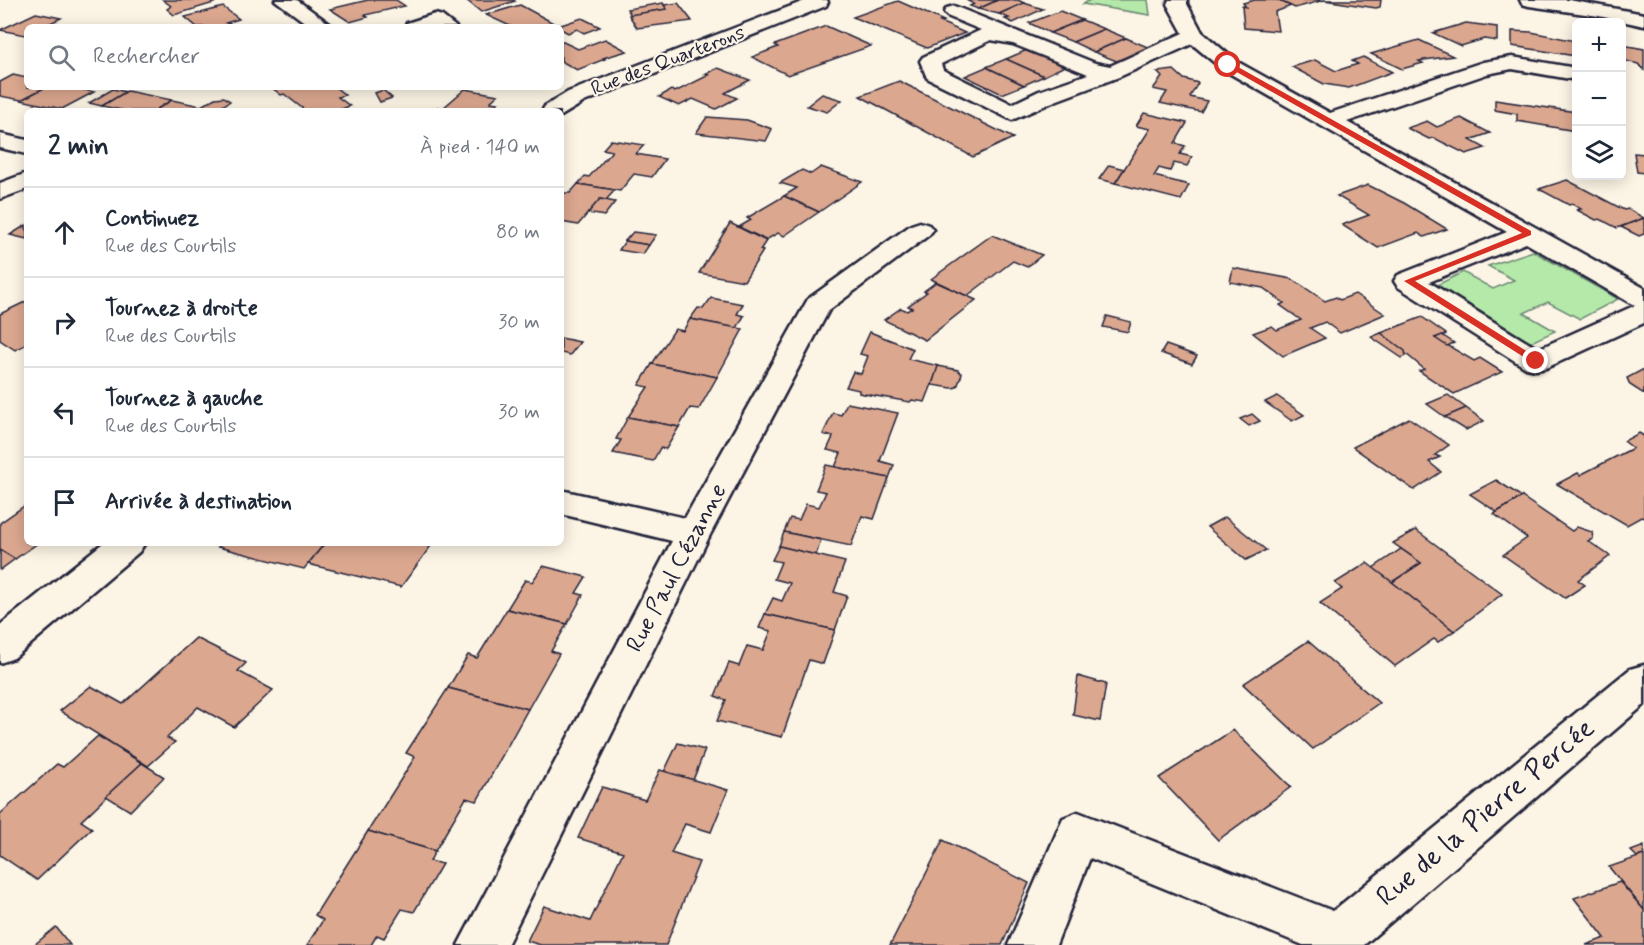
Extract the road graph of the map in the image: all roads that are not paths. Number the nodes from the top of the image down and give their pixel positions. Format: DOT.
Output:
graph roads {
  1 [pos="284,0"];
  2 [pos="1178,0"];
  3 [pos="1529,0"];
  4 [pos="821,1"];
  5 [pos="954,12"];
  6 [pos="1644,20"];
  7 [pos="320,24"];
  8 [pos="423,24"];
  9 [pos="441,24"];
  10 [pos="1194,35"];
  11 [pos="1018,39"];
  12 [pos="1483,68"];
  13 [pos="1112,73"];
  14 [pos="1572,73"];
  15 [pos="566,92"];
  16 [pos="1572,92"];
  17 [pos="555,108"];
  18 [pos="1328,121"];
  19 [pos="0,141"];
  20 [pos="24,146"];
  21 [pos="24,181"];
  22 [pos="0,192"];
  23 [pos="920,230"];
  24 [pos="1528,233"];
  25 [pos="1644,299"];
  26 [pos="1644,312"];
  27 [pos="564,503"];
  28 [pos="694,533"];
  29 [pos="123,546"];
  30 [pos="0,647"];
  31 [pos="1644,681"];
  32 [pos="1333,941"];
  33 [pos="482,945"];
  34 [pos="1032,945"];
  1 -- 7 [label="street"];
  2 -- 10 [label="street"];
  3 -- 6 [label="street"];
  4 -- 15 [label="street, Rue des Quarterons"];
  5 -- 11 [label="street"];
  8 -- 9 [label="street"];
  10 -- 13 [label="street"];
  10 -- 18 [label="street"];
  11 -- 13 [label="street"];
  11 -- 13 [label="street"];
  12 -- 14 [label="street"];
  12 -- 16 [label="street"];
  12 -- 18 [label="street"];
  15 -- 17 [label="street, Rue des Quarterons"];
  18 -- 24 [label="street"];
  19 -- 20 [label="street"];
  21 -- 22 [label="street"];
  23 -- 28 [label="street, Rue Paul Cézanne"];
  24 -- 25 [label="street"];
  24 -- 26 [label="street"];
  27 -- 28 [label="street"];
  28 -- 33 [label="street, Rue Paul Cézanne"];
  29 -- 30 [label="street"];
  31 -- 32 [label="street, Rue de la Pierre Percée"];
  32 -- 34 [label="street"];
}
